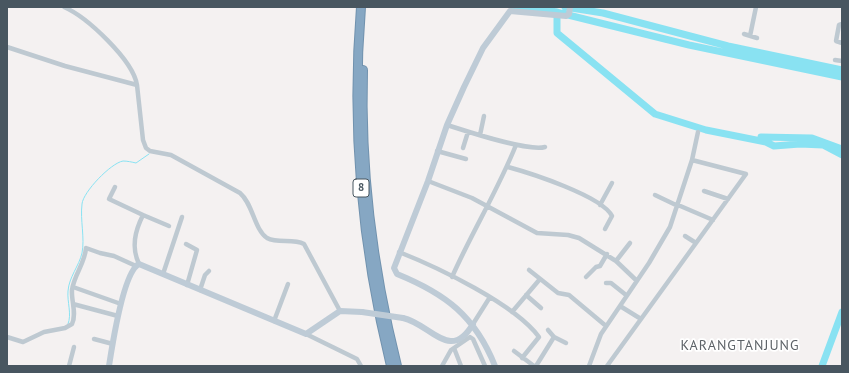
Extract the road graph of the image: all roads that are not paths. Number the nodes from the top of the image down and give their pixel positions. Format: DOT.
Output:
graph roads {
  1 [pos="64,7"];
  2 [pos="361,7"];
  3 [pos="366,7"];
  4 [pos="570,7"];
  5 [pos="756,7"];
  6 [pos="842,24"];
  7 [pos="744,34"];
  8 [pos="750,36"];
  9 [pos="757,38"];
  10 [pos="842,43"];
  11 [pos="7,47"];
  12 [pos="835,60"];
  13 [pos="842,61"];
  14 [pos="135,84"];
  15 [pos="484,116"];
  16 [pos="447,125"];
  17 [pos="468,132"];
  18 [pos="698,132"];
  19 [pos="480,135"];
  20 [pos="516,145"];
  21 [pos="545,147"];
  22 [pos="463,148"];
  23 [pos="438,151"];
  24 [pos="466,160"];
  25 [pos="692,160"];
  26 [pos="508,166"];
  27 [pos="428,181"];
  28 [pos="612,183"];
  29 [pos="115,187"];
  30 [pos="704,191"];
  31 [pos="655,195"];
  32 [pos="728,198"];
  33 [pos="488,206"];
  34 [pos="600,206"];
  35 [pos="678,206"];
  36 [pos="144,216"];
  37 [pos="182,217"];
  38 [pos="713,220"];
  39 [pos="169,226"];
  40 [pos="605,229"];
  41 [pos="685,236"];
  42 [pos="630,243"];
  43 [pos="696,243"];
  44 [pos="186,244"];
  45 [pos="399,252"];
  46 [pos="607,254"];
  47 [pos="616,261"];
  48 [pos="138,265"];
  49 [pos="529,270"];
  50 [pos="210,271"];
  51 [pos="164,273"];
  52 [pos="452,277"];
  53 [pos="586,277"];
  54 [pos="540,279"];
  55 [pos="637,281"];
  56 [pos="606,283"];
  57 [pos="288,284"];
  58 [pos="187,285"];
  59 [pos="201,286"];
  60 [pos="72,287"];
  61 [pos="526,295"];
  62 [pos="626,295"];
  63 [pos="490,297"];
  64 [pos="72,304"];
  65 [pos="121,304"];
  66 [pos="620,306"];
  67 [pos="541,308"];
  68 [pos="340,311"];
  69 [pos="512,312"];
  70 [pos="118,316"];
  71 [pos="276,317"];
  72 [pos="641,319"];
  73 [pos="473,324"];
  74 [pos="606,326"];
  75 [pos="548,330"];
  76 [pos="306,334"];
  77 [pos="7,337"];
  78 [pos="554,337"];
  79 [pos="94,339"];
  80 [pos="566,343"];
  81 [pos="113,344"];
  82 [pos="74,347"];
  83 [pos="454,348"];
  84 [pos="514,351"];
  85 [pos="522,358"];
  86 [pos="69,366"];
  87 [pos="109,366"];
  88 [pos="361,366"];
  89 [pos="391,366"];
  90 [pos="397,366"];
  91 [pos="442,366"];
  92 [pos="461,366"];
  93 [pos="485,366"];
  94 [pos="495,366"];
  95 [pos="535,366"];
  96 [pos="589,366"];
  97 [pos="607,366"];
  1 -- 14 [label="street"];
  2 -- 89 [label="highway, 8"];
  3 -- 90 [label="highway, 8"];
  4 -- 16 [label="street"];
  5 -- 8 [label="street"];
  6 -- 10 [label="street"];
  7 -- 8 [label="street"];
  8 -- 9 [label="street"];
  11 -- 14 [label="street"];
  12 -- 13 [label="street"];
  14 -- 68 [label="street"];
  15 -- 19 [label="street"];
  16 -- 17 [label="street"];
  16 -- 23 [label="street"];
  17 -- 19 [label="street"];
  17 -- 22 [label="street"];
  18 -- 25 [label="street"];
  19 -- 20 [label="street"];
  20 -- 21 [label="street"];
  20 -- 26 [label="street"];
  23 -- 24 [label="street"];
  23 -- 27 [label="street"];
  25 -- 32 [label="street"];
  25 -- 35 [label="street"];
  26 -- 33 [label="street"];
  26 -- 34 [label="street"];
  27 -- 33 [label="street"];
  27 -- 45 [label="street"];
  28 -- 34 [label="street"];
  29 -- 36 [label="street"];
  30 -- 32 [label="street"];
  31 -- 35 [label="street"];
  32 -- 38 [label="street"];
  33 -- 46 [label="street"];
  33 -- 52 [label="street"];
  34 -- 40 [label="street"];
  35 -- 38 [label="street"];
  35 -- 55 [label="street"];
  36 -- 39 [label="street"];
  36 -- 48 [label="street"];
  37 -- 51 [label="street"];
  38 -- 43 [label="street"];
  41 -- 43 [label="street"];
  42 -- 47 [label="street"];
  43 -- 72 [label="street"];
  44 -- 58 [label="street"];
  45 -- 52 [label="street"];
  45 -- 73 [label="street"];
  46 -- 47 [label="street"];
  46 -- 53 [label="street"];
  47 -- 55 [label="street"];
  48 -- 51 [label="street"];
  48 -- 60 [label="street"];
  48 -- 65 [label="street"];
  49 -- 54 [label="street"];
  50 -- 59 [label="street"];
  51 -- 58 [label="street"];
  52 -- 63 [label="street"];
  54 -- 61 [label="street"];
  54 -- 74 [label="street"];
  55 -- 62 [label="street"];
  56 -- 62 [label="street"];
  57 -- 71 [label="street"];
  58 -- 59 [label="street"];
  59 -- 71 [label="street"];
  60 -- 64 [label="street"];
  60 -- 65 [label="street"];
  61 -- 67 [label="street"];
  61 -- 69 [label="street"];
  62 -- 66 [label="street"];
  63 -- 69 [label="street"];
  63 -- 73 [label="street"];
  64 -- 70 [label="street"];
  64 -- 77 [label="street"];
  65 -- 70 [label="street"];
  66 -- 72 [label="street"];
  66 -- 74 [label="street"];
  68 -- 73 [label="street, bridge"];
  68 -- 76 [label="street"];
  69 -- 85 [label="street"];
  70 -- 81 [label="street"];
  71 -- 76 [label="street"];
  72 -- 97 [label="street"];
  73 -- 94 [label="street"];
  74 -- 96 [label="street"];
  75 -- 78 [label="street"];
  76 -- 88 [label="street"];
  78 -- 80 [label="street"];
  78 -- 95 [label="street"];
  79 -- 81 [label="street"];
  81 -- 87 [label="street"];
  82 -- 86 [label="street"];
  83 -- 91 [label="street"];
  83 -- 92 [label="street"];
  83 -- 93 [label="street"];
  84 -- 85 [label="street"];
  85 -- 95 [label="street"];
}
